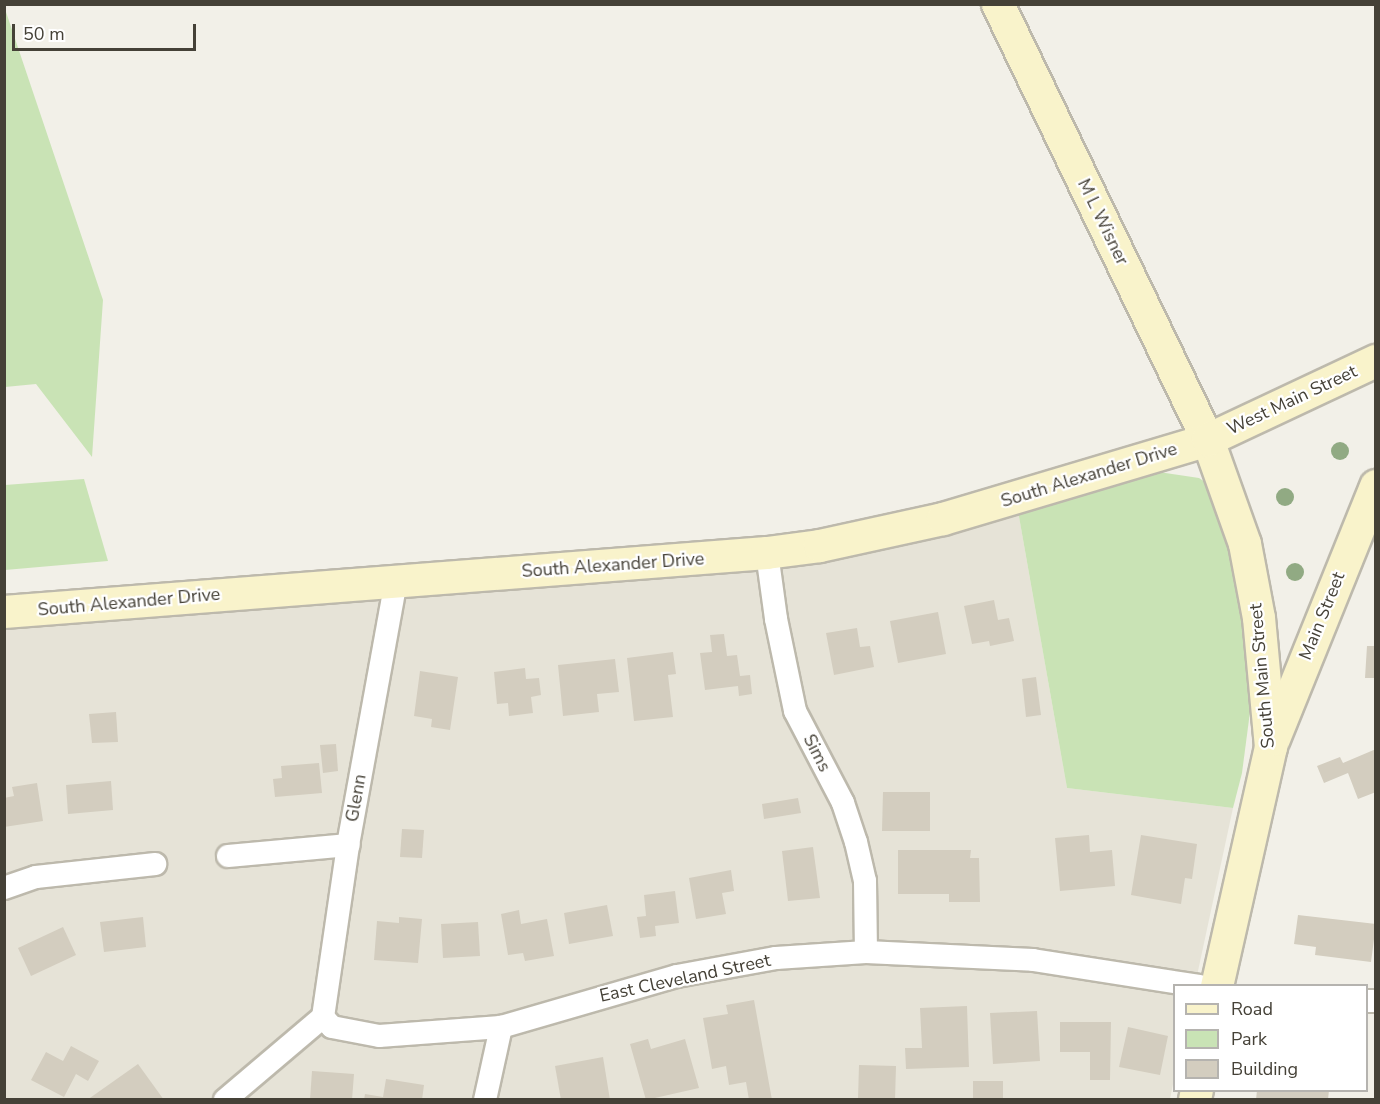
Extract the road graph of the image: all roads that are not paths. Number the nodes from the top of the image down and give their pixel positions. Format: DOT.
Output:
graph roads {
  1 [pos="998,4"];
  2 [pos="1376,361"];
  3 [pos="1208,440"];
  4 [pos="1376,486"];
  5 [pos="768,553"];
  6 [pos="396,581"];
  7 [pos="4,612"];
  8 [pos="1271,747"];
  9 [pos="348,845"];
  10 [pos="228,856"];
  11 [pos="155,864"];
  12 [pos="4,888"];
  13 [pos="866,952"];
  14 [pos="1186,984"];
  15 [pos="1217,984"];
  16 [pos="323,1017"];
  17 [pos="501,1027"];
  18 [pos="225,1100"];
  19 [pos="485,1100"];
  1 -- 3 [label="main road, M L Wisner"];
  2 -- 3 [label="main road, West Main Street"];
  3 -- 5 [label="main road, South Alexander Drive"];
  3 -- 8 [label="main road, South Main Street"];
  4 -- 8 [label="main road, Main Street"];
  5 -- 6 [label="main road, South Alexander Drive"];
  5 -- 13 [label="street, Sims"];
  6 -- 7 [label="main road, South Alexander Drive"];
  6 -- 9 [label="street, Glenn"];
  8 -- 15 [label="main road, South Main Street"];
  9 -- 10 [label="street"];
  9 -- 16 [label="street, Glenn"];
  11 -- 12 [label="street"];
  13 -- 14 [label="street, East Cleveland Street"];
  13 -- 17 [label="street, East Cleveland Street"];
  16 -- 17 [label="street, East Cleveland Street"];
  16 -- 18 [label="street"];
  17 -- 19 [label="street"];
}
